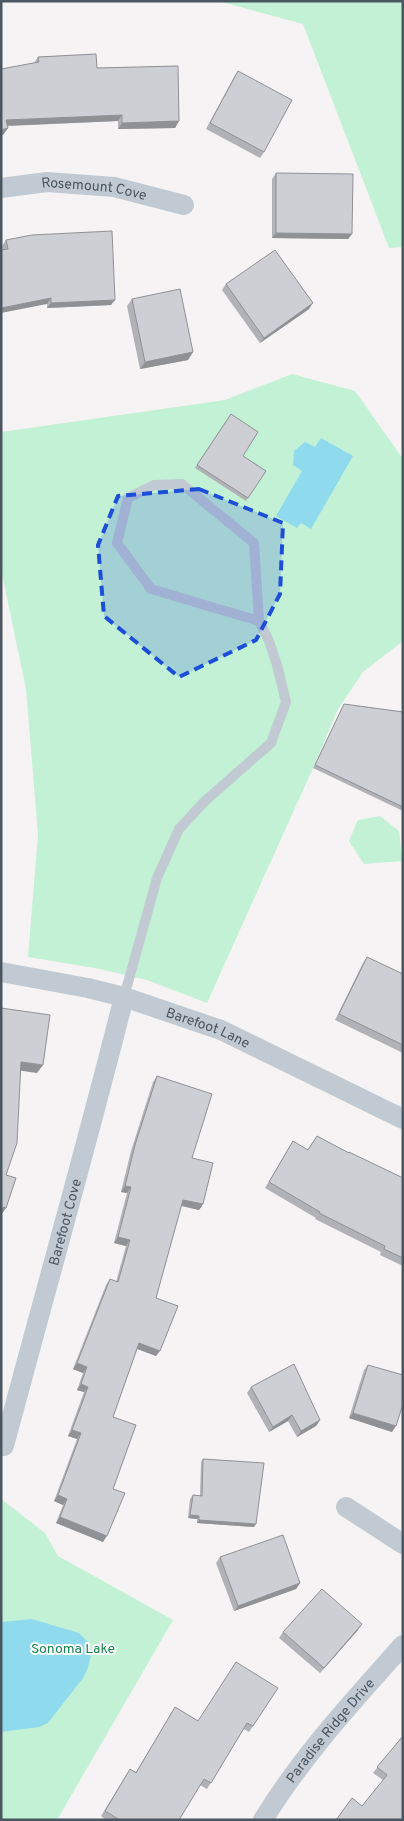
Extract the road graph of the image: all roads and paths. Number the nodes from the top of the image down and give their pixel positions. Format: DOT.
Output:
graph roads {
  1 [pos="1,188"];
  2 [pos="184,205"];
  3 [pos="259,621"];
  4 [pos="1,972"];
  5 [pos="124,998"];
  6 [pos="403,1119"];
  7 [pos="4,1446"];
  8 [pos="346,1507"];
  9 [pos="403,1544"];
  10 [pos="403,1644"];
  11 [pos="263,1820"];
  1 -- 2 [label="street, Rosemount Cove"];
  3 -- 3 [label="lane"];
  3 -- 5 [label="lane"];
  4 -- 5 [label="street, Barefoot Lane"];
  5 -- 6 [label="street, Barefoot Lane"];
  5 -- 7 [label="street, Barefoot Cove"];
  8 -- 9 [label="street"];
  10 -- 11 [label="street, Paradise Ridge Drive"];
}
